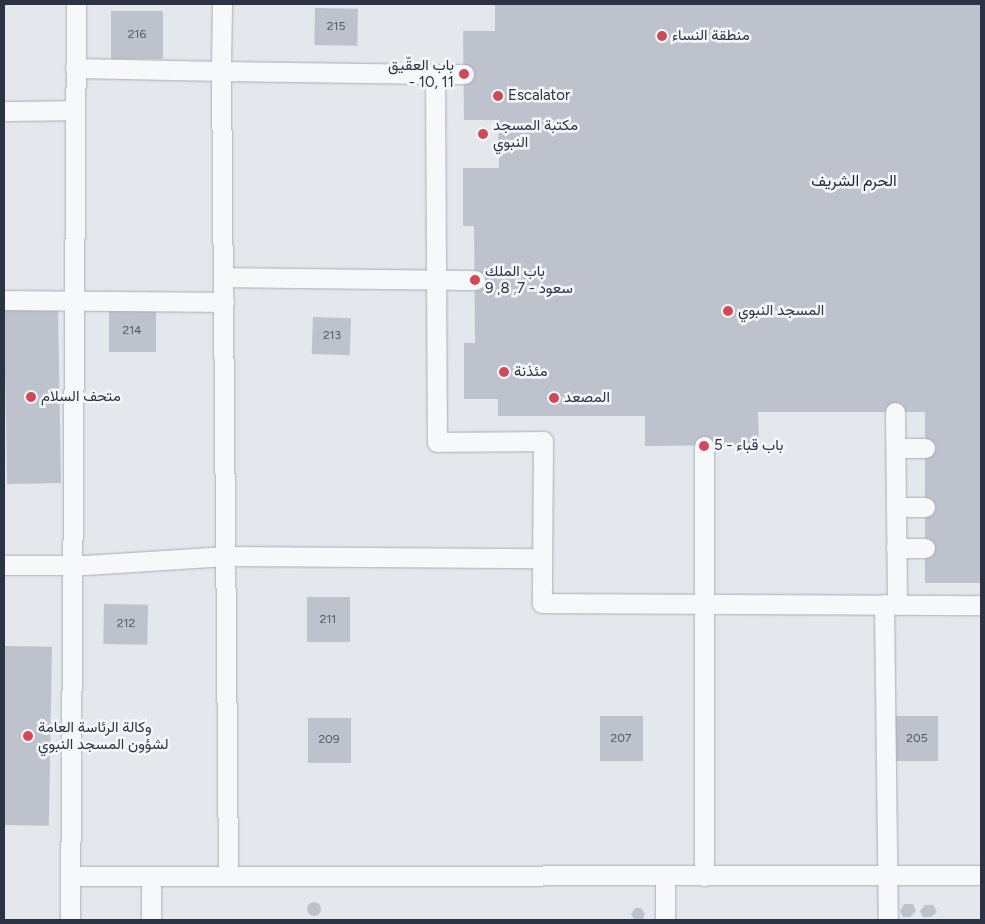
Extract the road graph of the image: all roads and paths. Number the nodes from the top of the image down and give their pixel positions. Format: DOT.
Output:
graph roads {
  1 [pos="76,4"];
  2 [pos="222,4"];
  3 [pos="75,68"];
  4 [pos="221,71"];
  5 [pos="434,74"];
  6 [pos="464,74"];
  7 [pos="74,110"];
  8 [pos="4,111"];
  9 [pos="224,277"];
  10 [pos="437,279"];
  11 [pos="475,280"];
  12 [pos="4,300"];
  13 [pos="74,301"];
  14 [pos="224,302"];
  15 [pos="894,412"];
  16 [pos="704,446"];
  17 [pos="896,448"];
  18 [pos="925,448"];
  19 [pos="896,507"];
  20 [pos="925,507"];
  21 [pos="896,548"];
  22 [pos="925,548"];
  23 [pos="227,556"];
  24 [pos="542,558"];
  25 [pos="4,565"];
  26 [pos="73,565"];
  27 [pos="704,604"];
  28 [pos="890,605"];
  29 [pos="981,605"];
  30 [pos="981,875"];
  31 [pos="71,876"];
  32 [pos="151,876"];
  33 [pos="228,876"];
  34 [pos="665,876"];
  35 [pos="704,876"];
  36 [pos="887,876"];
  37 [pos="70,920"];
  38 [pos="151,920"];
  39 [pos="665,920"];
  40 [pos="888,920"];
  1 -- 3 [label="street"];
  2 -- 4 [label="street"];
  3 -- 4 [label="street"];
  3 -- 7 [label="street"];
  4 -- 5 [label="street"];
  4 -- 9 [label="street"];
  5 -- 6 [label="street"];
  5 -- 10 [label="street"];
  7 -- 8 [label="street"];
  7 -- 13 [label="street"];
  9 -- 10 [label="street"];
  9 -- 14 [label="street"];
  10 -- 11 [label="street"];
  10 -- 24 [label="street"];
  12 -- 13 [label="street"];
  13 -- 14 [label="street"];
  13 -- 26 [label="street"];
  14 -- 23 [label="street"];
  15 -- 17 [label="street"];
  16 -- 27 [label="street"];
  17 -- 18 [label="street"];
  17 -- 19 [label="street"];
  19 -- 20 [label="street"];
  19 -- 21 [label="street"];
  21 -- 22 [label="street"];
  21 -- 28 [label="street"];
  23 -- 24 [label="street"];
  23 -- 26 [label="street"];
  23 -- 33 [label="street"];
  24 -- 27 [label="street"];
  25 -- 26 [label="street"];
  26 -- 31 [label="street"];
  27 -- 28 [label="street"];
  27 -- 35 [label="street"];
  28 -- 29 [label="street"];
  28 -- 36 [label="street"];
  30 -- 36 [label="street"];
  31 -- 32 [label="street"];
  31 -- 37 [label="street"];
  32 -- 33 [label="street"];
  32 -- 38 [label="street"];
  33 -- 34 [label="street"];
  34 -- 35 [label="street"];
  34 -- 39 [label="street"];
  35 -- 36 [label="street"];
  36 -- 40 [label="street"];
}
